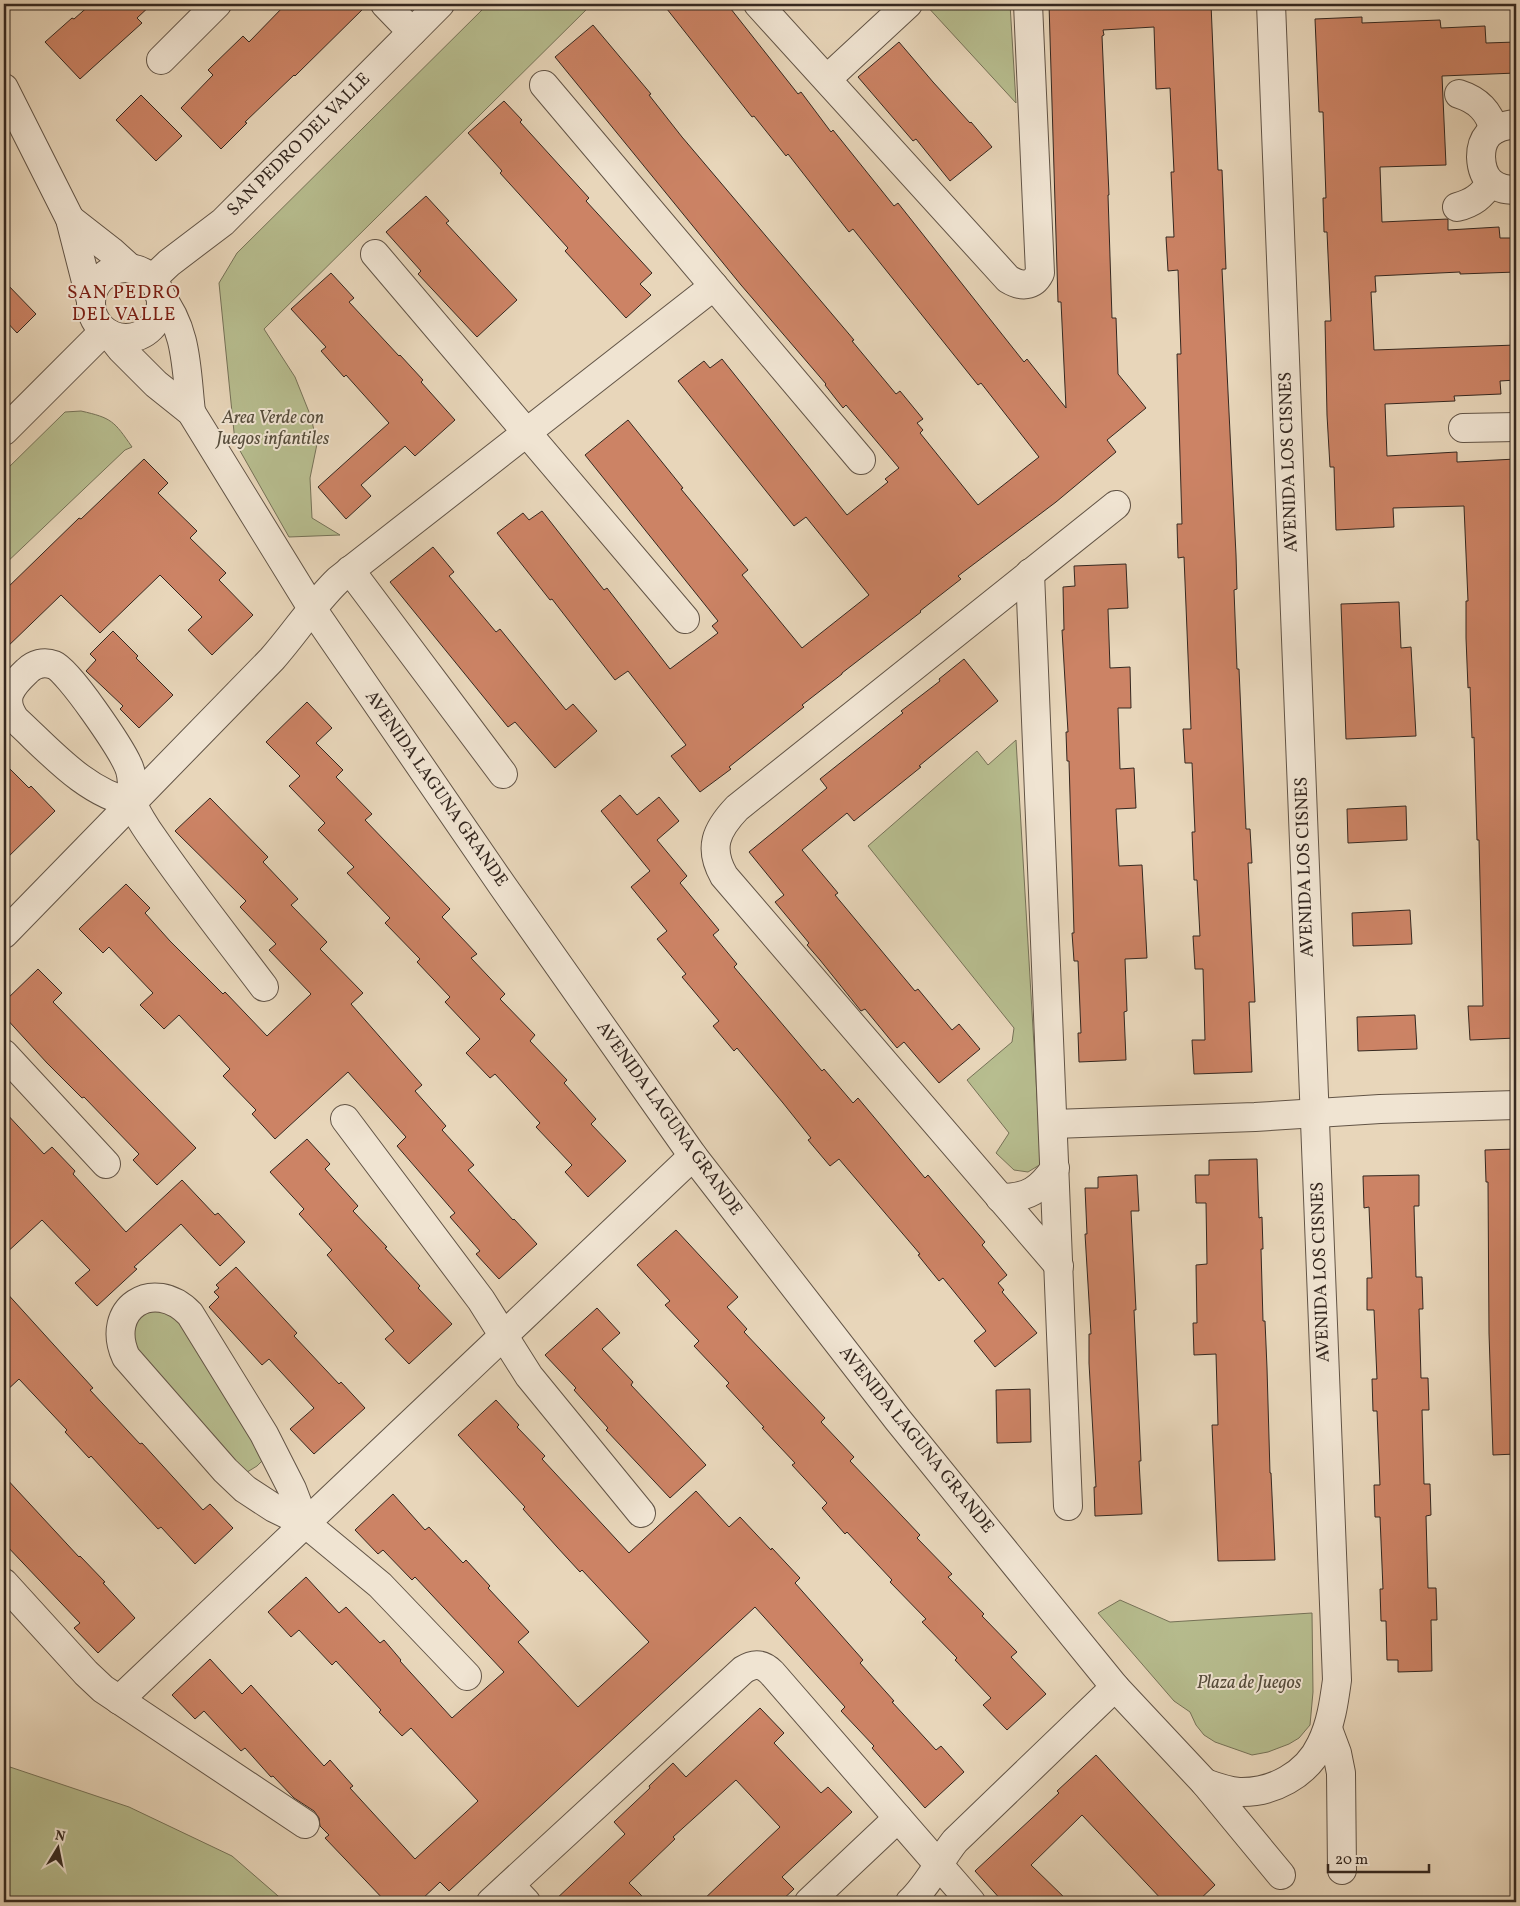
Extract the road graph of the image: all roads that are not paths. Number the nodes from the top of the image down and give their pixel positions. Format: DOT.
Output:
graph roads {
  1 [pos="217,4"];
  2 [pos="385,4"];
  3 [pos="758,4"];
  4 [pos="908,4"];
  5 [pos="1028,4"];
  6 [pos="1272,4"];
  7 [pos="425,14"];
  8 [pos="162,60"];
  9 [pos="827,79"];
  10 [pos="544,85"];
  11 [pos="4,88"];
  12 [pos="1459,94"];
  13 [pos="1505,127"];
  14 [pos="1490,182"];
  15 [pos="1516,190"];
  16 [pos="1457,207"];
  17 [pos="70,219"];
  18 [pos="375,254"];
  19 [pos="147,281"];
  20 [pos="714,286"];
  21 [pos="91,301"];
  22 [pos="107,333"];
  23 [pos="191,412"];
  24 [pos="1516,427"];
  25 [pos="1463,428"];
  26 [pos="4,430"];
  27 [pos="526,432"];
  28 [pos="861,460"];
  29 [pos="1116,505"];
  30 [pos="350,570"];
  31 [pos="1030,573"];
  32 [pos="313,610"];
  33 [pos="685,619"];
  34 [pos="503,774"];
  35 [pos="132,803"];
  36 [pos="4,934"];
  37 [pos="264,987"];
  38 [pos="4,1054"];
  39 [pos="1516,1105"];
  40 [pos="1314,1113"];
  41 [pos="345,1119"];
  42 [pos="1053,1124"];
  43 [pos="693,1156"];
  44 [pos="106,1164"];
  45 [pos="1055,1168"];
  46 [pos="1000,1198"];
  47 [pos="1059,1266"];
  48 [pos="503,1336"];
  49 [pos="1068,1506"];
  50 [pos="641,1514"];
  51 [pos="305,1523"];
  52 [pos="4,1583"];
  53 [pos="466,1676"];
  54 [pos="1115,1687"];
  55 [pos="119,1700"];
  56 [pos="1328,1729"];
  57 [pos="1205,1783"];
  58 [pos="898,1818"];
  59 [pos="304,1824"];
  60 [pos="938,1864"];
  61 [pos="1342,1870"];
  62 [pos="1281,1875"];
  63 [pos="509,1897"];
  64 [pos="810,1902"];
  65 [pos="910,1902"];
  66 [pos="971,1902"];
  1 -- 8 [label="street"];
  2 -- 7 [label="street"];
  3 -- 9 [label="street"];
  4 -- 9 [label="street"];
  5 -- 9 [label="street"];
  6 -- 40 [label="street, AVENIDA LOS CISNES"];
  7 -- 19 [label="street, SAN PEDRO DEL VALLE"];
  10 -- 20 [label="street"];
  11 -- 17 [label="street"];
  12 -- 13 [label="street"];
  13 -- 14 [label="street"];
  14 -- 15 [label="street"];
  14 -- 16 [label="street"];
  17 -- 19 [label="street"];
  17 -- 21 [label="street"];
  18 -- 27 [label="street"];
  19 -- 21 [label="street"];
  19 -- 22 [label="street"];
  19 -- 23 [label="street"];
  20 -- 27 [label="street"];
  20 -- 28 [label="street"];
  21 -- 22 [label="street"];
  22 -- 23 [label="street"];
  22 -- 26 [label="street"];
  23 -- 32 [label="street, AVENIDA LAGUNA GRANDE"];
  24 -- 25 [label="street"];
  27 -- 30 [label="street"];
  27 -- 33 [label="street"];
  29 -- 31 [label="street"];
  30 -- 32 [label="street"];
  30 -- 34 [label="street"];
  31 -- 42 [label="street"];
  31 -- 46 [label="street"];
  32 -- 35 [label="street"];
  32 -- 43 [label="street, AVENIDA LAGUNA GRANDE"];
  35 -- 35 [label="street"];
  35 -- 36 [label="street"];
  35 -- 37 [label="street"];
  38 -- 44 [label="street"];
  39 -- 40 [label="street"];
  40 -- 42 [label="street"];
  40 -- 56 [label="street, AVENIDA LOS CISNES"];
  41 -- 48 [label="street"];
  42 -- 45 [label="street"];
  43 -- 48 [label="street"];
  43 -- 54 [label="street, AVENIDA LAGUNA GRANDE"];
  45 -- 46 [label="street"];
  45 -- 47 [label="street"];
  46 -- 47 [label="street"];
  47 -- 49 [label="street"];
  48 -- 50 [label="street"];
  48 -- 51 [label="street"];
  51 -- 51 [label="street"];
  51 -- 53 [label="street"];
  51 -- 55 [label="street"];
  52 -- 55 [label="street"];
  54 -- 57 [label="street, AVENIDA LAGUNA GRANDE"];
  54 -- 60 [label="street"];
  55 -- 59 [label="street"];
  56 -- 57 [label="street, AVENIDA LAGUNA GRANDE"];
  56 -- 61 [label="street"];
  57 -- 62 [label="street, AVENIDA LAGUNA GRANDE"];
  58 -- 60 [label="street"];
  58 -- 63 [label="street"];
  58 -- 64 [label="street"];
  60 -- 65 [label="street"];
  60 -- 66 [label="street"];
}
